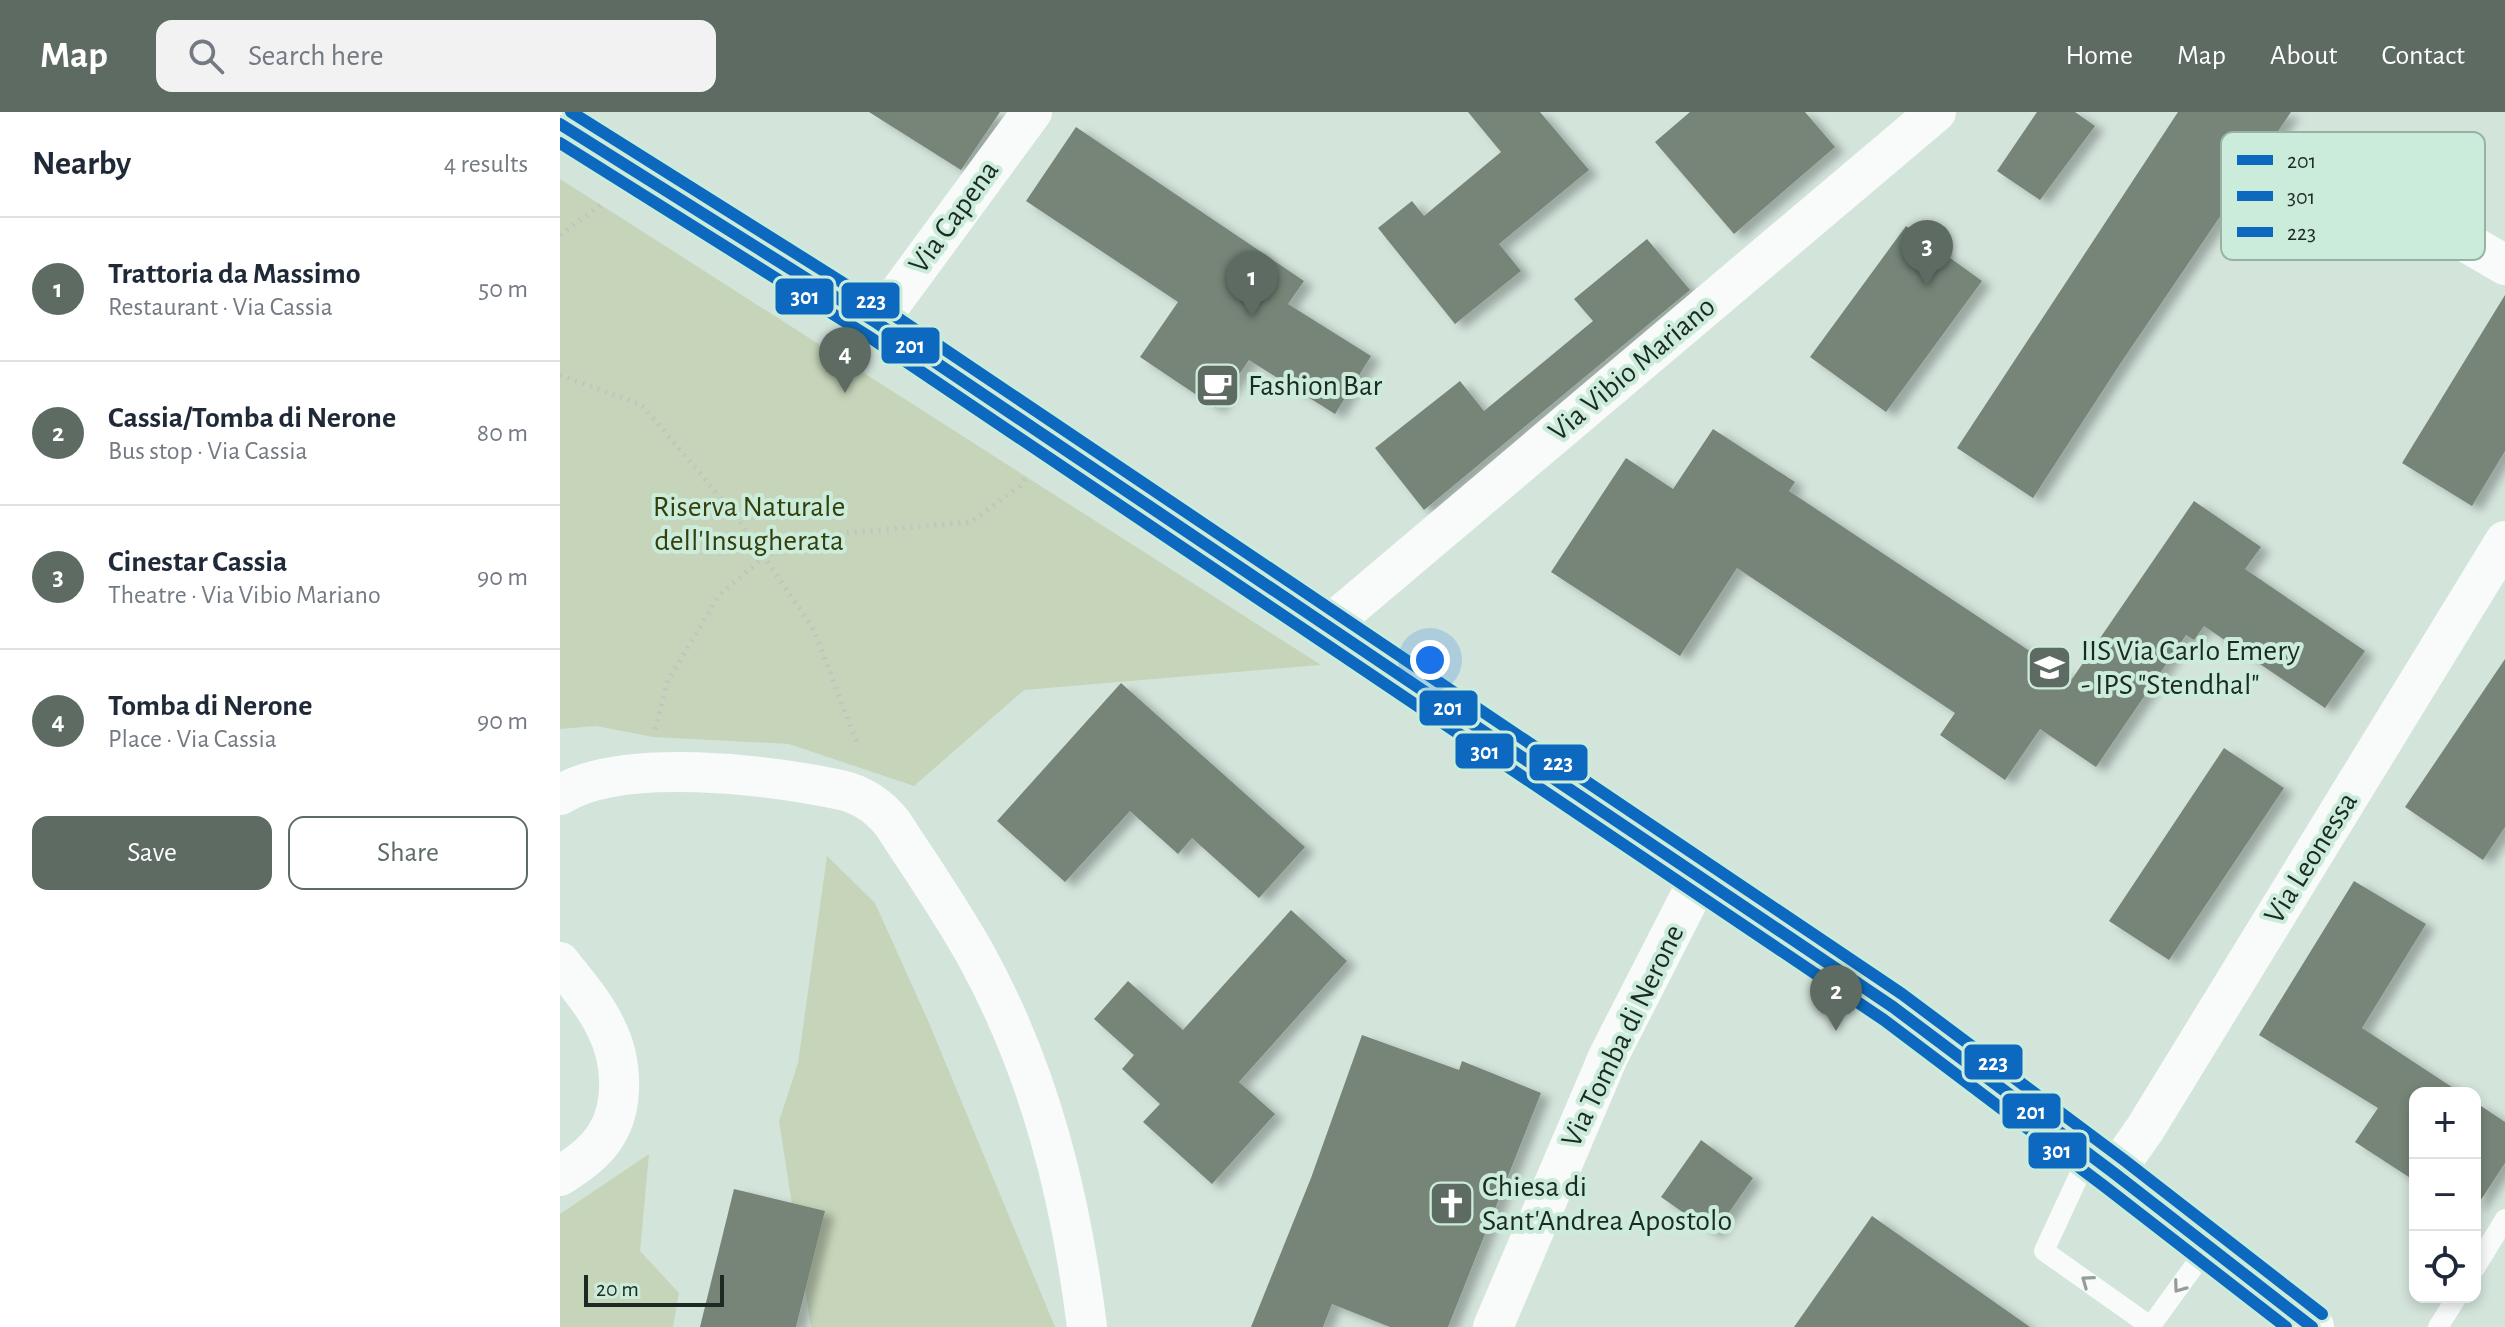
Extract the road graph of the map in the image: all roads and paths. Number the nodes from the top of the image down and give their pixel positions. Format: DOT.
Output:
graph roads {
  1 [pos="1032,112"];
  2 [pos="1936,112"];
  3 [pos="560,124"];
  4 [pos="2485,253"];
  5 [pos="2505,265"];
  6 [pos="877,323"];
  7 [pos="560,375"];
  8 [pos="1028,475"];
  9 [pos="2505,541"];
  10 [pos="764,557"];
  11 [pos="1328,626"];
  12 [pos="667,771"];
  13 [pos="850,792"];
  14 [pos="560,795"];
  15 [pos="1699,879"];
  16 [pos="560,962"];
  17 [pos="2101,1164"];
  18 [pos="560,1176"];
  19 [pos="2505,1219"];
  20 [pos="2208,1247"];
  21 [pos="2481,1258"];
  22 [pos="2453,1303"];
  23 [pos="1087,1327"];
  24 [pos="1493,1327"];
  25 [pos="2150,1327"];
  26 [pos="2312,1327"];
  27 [pos="2438,1327"];
  1 -- 6 [label="street, Via Capena"];
  2 -- 11 [label="street, Via Vibio Mariano"];
  3 -- 6 [label="main road"];
  4 -- 5 [label="street"];
  6 -- 11 [label="main road"];
  7 -- 10 [label="path"];
  8 -- 10 [label="path"];
  9 -- 17 [label="street, Via Leonessa"];
  10 -- 12 [label="path"];
  10 -- 13 [label="path"];
  11 -- 15 [label="main road"];
  12 -- 13 [label="street"];
  12 -- 14 [label="street"];
  13 -- 23 [label="street"];
  15 -- 17 [label="main road"];
  15 -- 24 [label="street, Via Tomba di Nerone"];
  16 -- 18 [label="street"];
  17 -- 20 [label="main road"];
  25 -- 17 [label="lane, one-way"];
  19 -- 21 [label="lane"];
  20 -- 25 [label="lane, one-way"];
  20 -- 26 [label="main road"];
  22 -- 27 [label="lane"];
}
